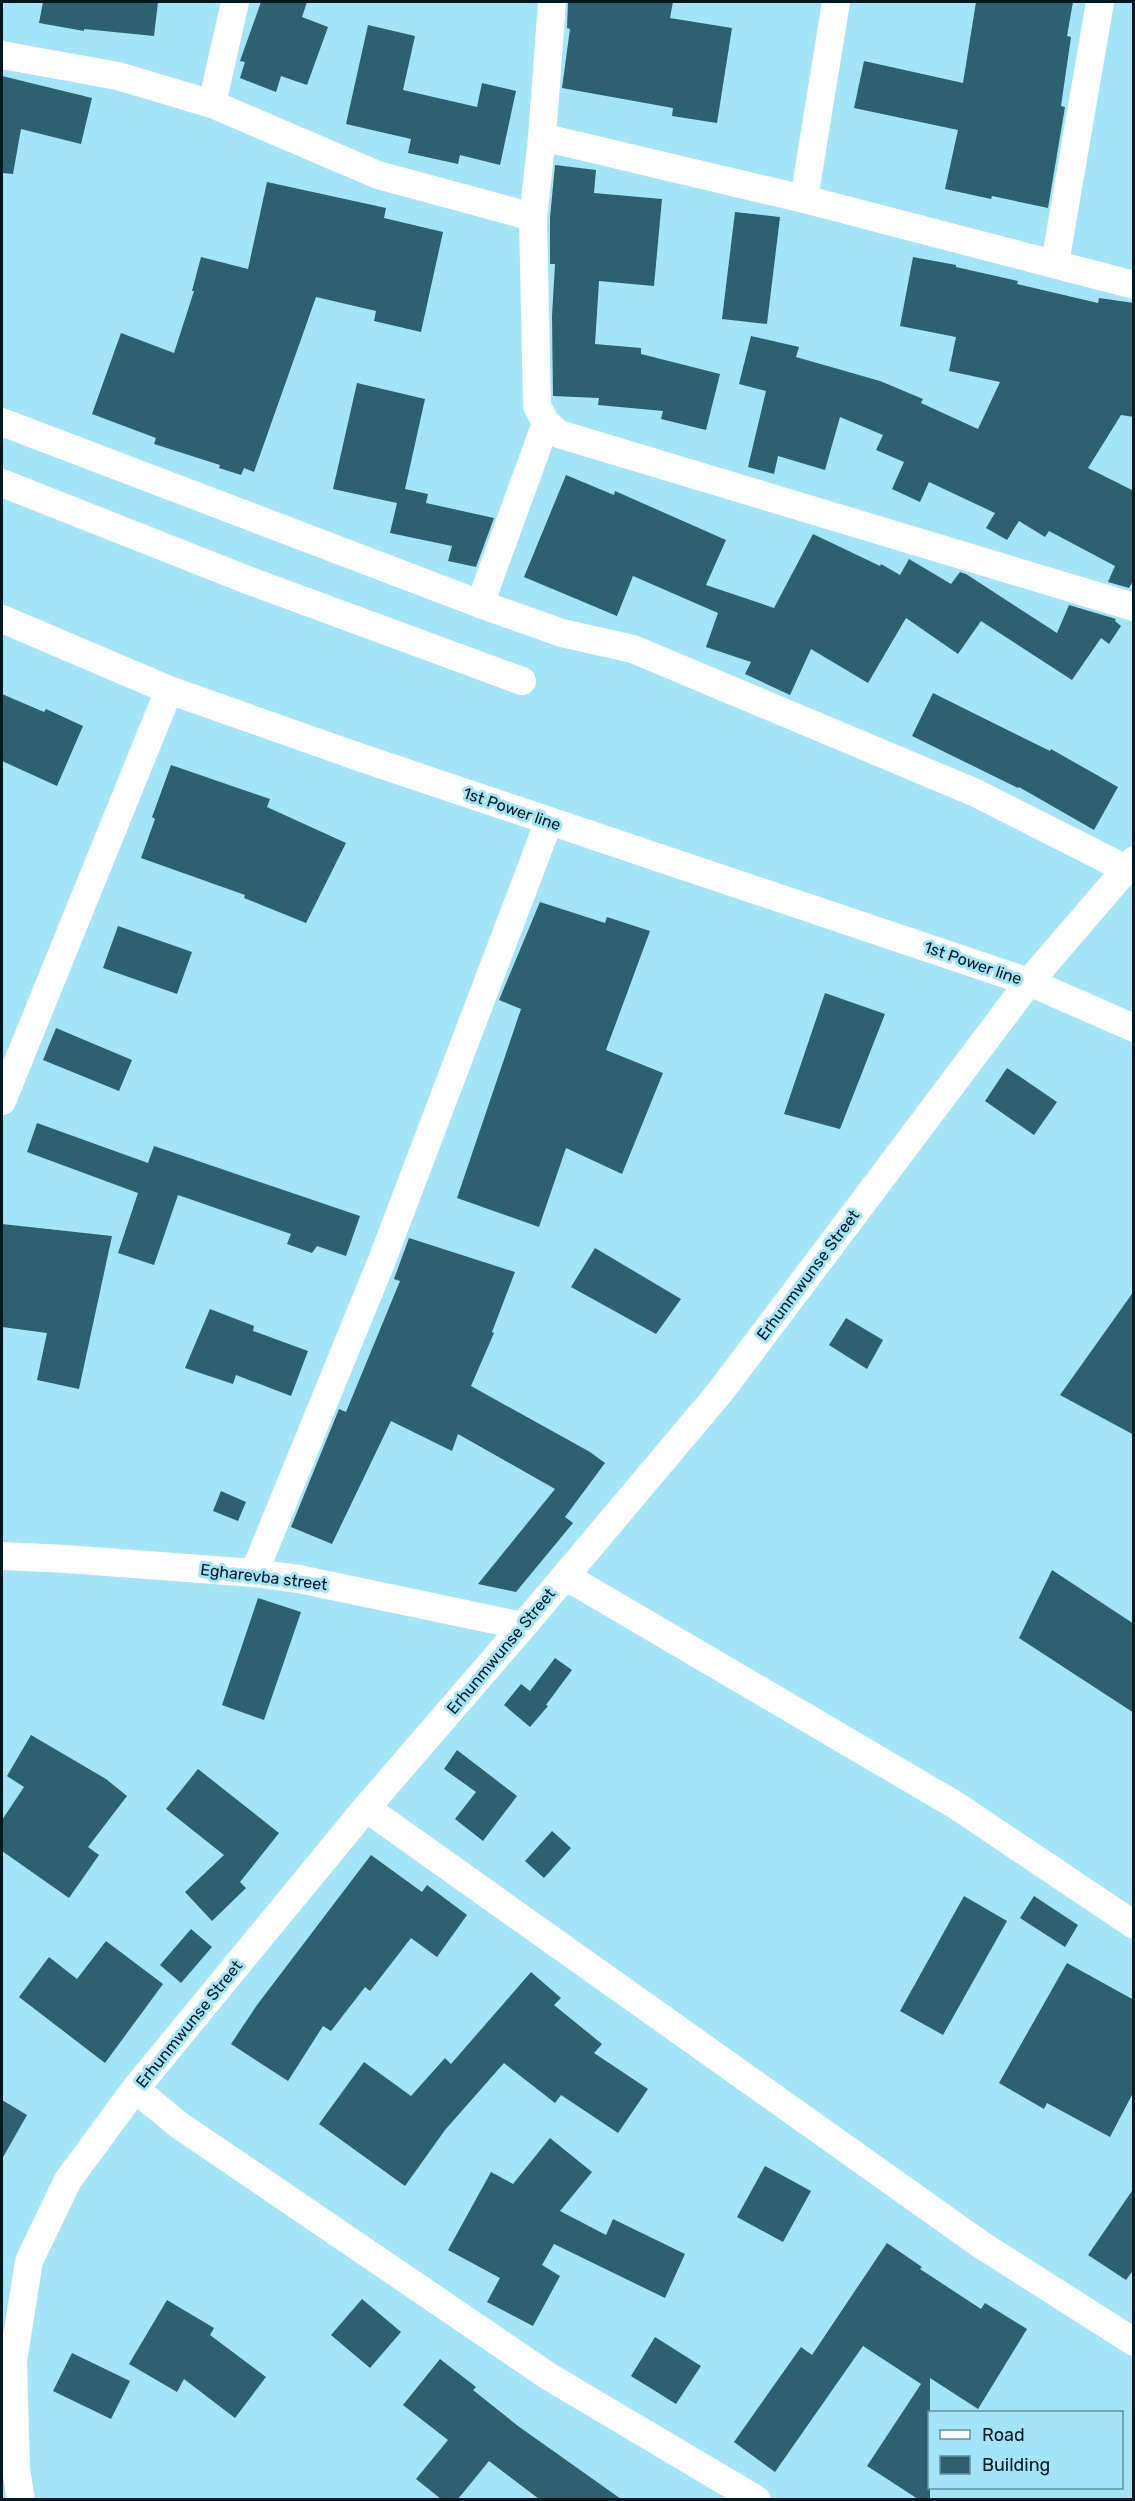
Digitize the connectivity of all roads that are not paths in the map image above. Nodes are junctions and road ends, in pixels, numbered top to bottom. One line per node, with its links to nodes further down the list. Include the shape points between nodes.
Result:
1 (235, 2): 6 (street)
2 (552, 2): 7 (street)
3 (836, 2): 8 (street)
4 (1100, 2): 10 (street)
5 (2, 55): 6 (street, via 118,76)
6 (212, 104): 9 (street, via 378,175)
7 (542, 137): 8 (street); 9 (street)
8 (804, 199): 10 (street)
9 (533, 217): 13 (street, via 537,406)
10 (1054, 263): 11 (street)
11 (1134, 285)
12 (2, 422): 15 (street)
13 (546, 423): 15 (street); 16 (street, via 559,434)
14 (2, 483): 18 (street, via 244,579)
15 (480, 604): 21 (street, via 562,633 633,649 976,793)
16 (1134, 607)
17 (2, 619): 19 (street, 1st Power line)
18 (522, 681)
19 (169, 690): 20 (street, 1st Power line); 24 (street)
20 (549, 821): 22 (street, 1st Power line); 26 (street, via 381,1260)
21 (1131, 864): 22 (street, Erhunmwunse Street)
22 (1029, 982): 23 (street, 1st Power line); 27 (street, Erhunmwunse Street, via 720,1392)
23 (1134, 1028)
24 (2, 1101)
25 (2, 1556): 26 (street, Egharevba street)
26 (254, 1573): 28 (street, Egharevba street)
27 (565, 1576): 28 (street, Erhunmwunse Street); 30 (street, via 957,1806)
28 (523, 1626): 29 (street, Erhunmwunse Street)
29 (366, 1808): 31 (street, Erhunmwunse Street); 32 (street, via 980,2244)
30 (1133, 1925)
31 (135, 2089): 33 (street, Erhunmwunse Street, via 68,2180 29,2261 13,2361 16,2469); 34 (street, via 179,2125 548,2376)
32 (1134, 2342)
33 (21, 2499)
34 (757, 2499)

